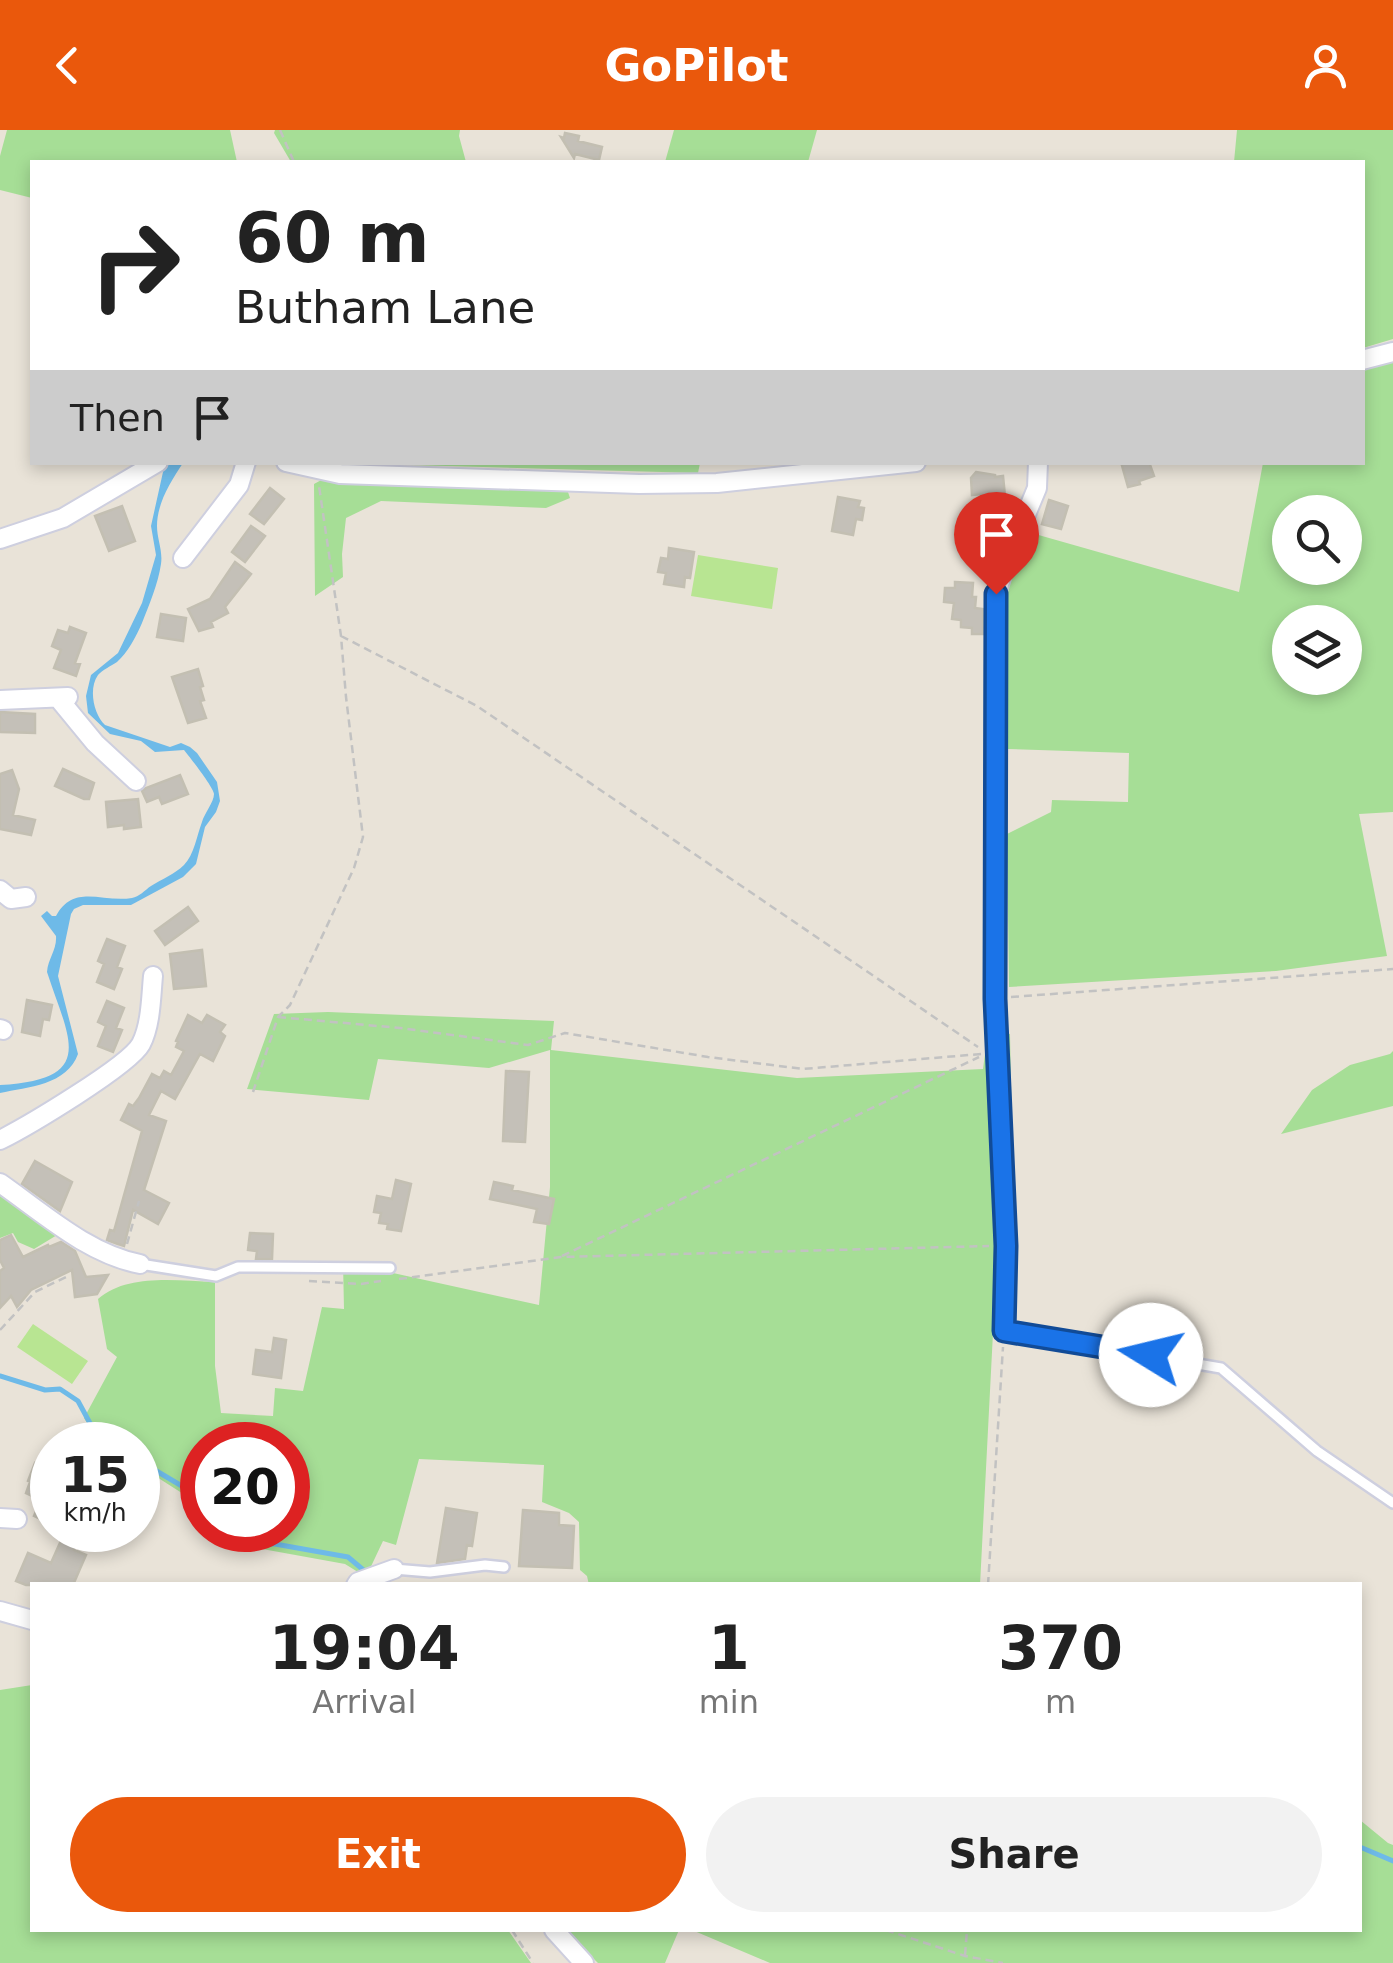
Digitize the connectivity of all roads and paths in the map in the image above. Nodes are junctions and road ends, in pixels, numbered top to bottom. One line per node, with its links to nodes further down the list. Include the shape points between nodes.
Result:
1 (280, 130): 2 (path)
2 (293, 160)
3 (1393, 352): 4 (street)
4 (1365, 359)
5 (153, 465): 11 (street, via 63,518)
6 (245, 465): 12 (street, via 239,485)
7 (300, 465): 10 (street)
8 (888, 465): 10 (street, via 639,484)
9 (1038, 465): 22 (street, via 1036,488 996,594)
10 (319, 469): 15 (path)
11 (0, 539)
12 (197, 540): 13 (street); 14 (street)
13 (213, 553)
14 (183, 558)
15 (341, 636): 23 (path, via 362,837 354,868 290,1005); 24 (path, via 477,706)
16 (0, 700): 17 (street, via 63,697 95,743)
17 (136, 781)
18 (0, 890): 19 (street, via 11,899)
19 (26, 897)
20 (1393, 969): 22 (path)
21 (153, 976): 26 (street, via 159,1006 137,1050)
22 (995, 999): 29 (street)
23 (278, 1017): 24 (path, via 528,1045 566,1033 803,1069); 25 (path)
24 (988, 1053): 30 (path)
25 (253, 1092)
26 (0, 1140)
27 (0, 1183): 31 (street, via 72,1233)
28 (139, 1201): 31 (path)
29 (1006, 1246): 30 (path); 38 (street)
30 (560, 1257): 34 (path)
31 (131, 1262): 32 (lane, via 216,1276 238,1266)
32 (390, 1268)
33 (68, 1276): 37 (path, via 34,1292)
34 (397, 1279)
35 (309, 1281): 36 (path)
36 (379, 1282)
37 (0, 1330)
38 (1004, 1331): 39 (lane, via 1221,1368 1316,1451); 43 (path)
39 (1393, 1503)
40 (504, 1568): 41 (lane)
41 (388, 1571): 42 (street)
42 (360, 1582)
43 (988, 1582)
44 (0, 1612): 45 (street)
45 (30, 1620)
46 (513, 1932): 51 (path)
47 (556, 1932): 52 (street)
48 (892, 1932): 50 (path)
49 (967, 1932): 50 (path)
50 (965, 1956): 53 (path)
51 (532, 1963)
52 (584, 1963)
53 (1002, 1963)

